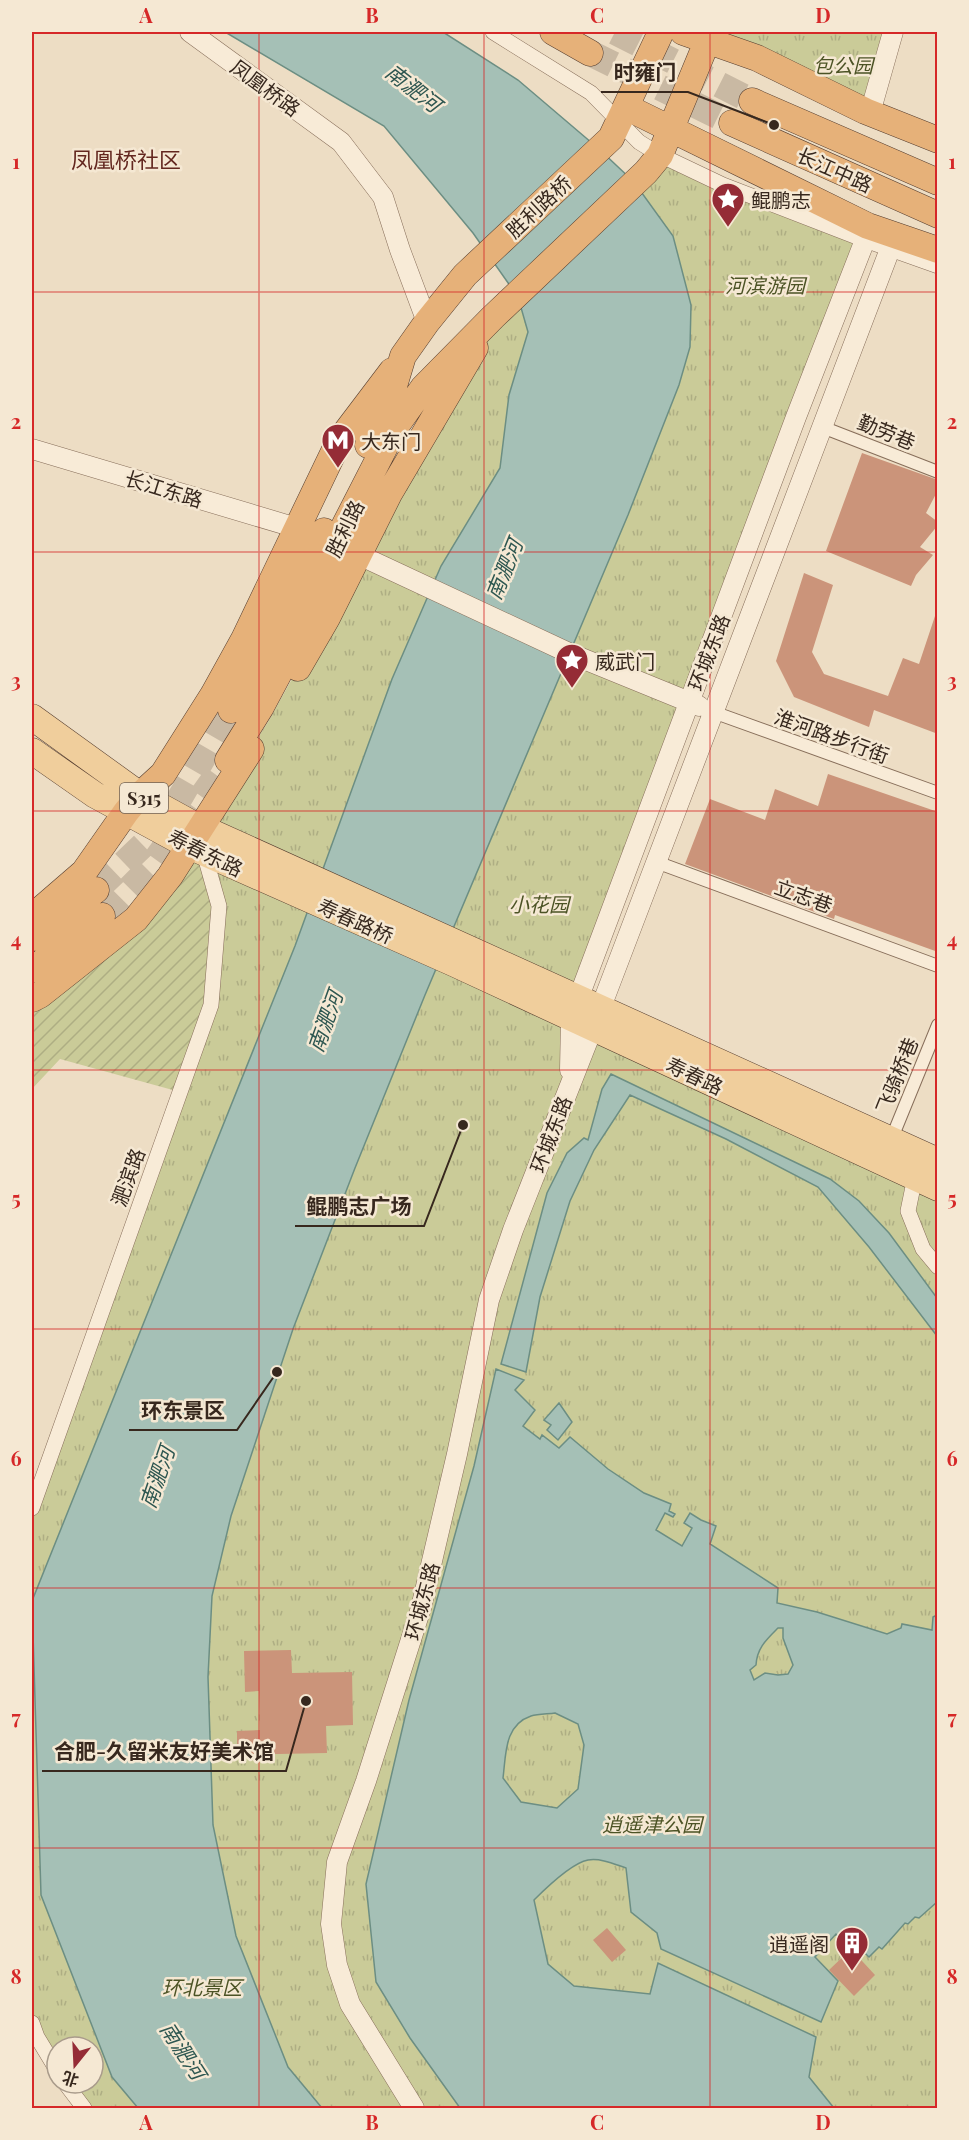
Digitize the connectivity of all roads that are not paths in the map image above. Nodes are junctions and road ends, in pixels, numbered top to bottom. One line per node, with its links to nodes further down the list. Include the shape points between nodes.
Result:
1 (190, 32): 24 (street, 凤凰桥路, via 341,142 383,196)
2 (493, 32): 11 (street, via 591,93)
3 (553, 32): 8 (highway)
4 (661, 32): 11 (highway)
5 (683, 32): 7 (highway)
6 (893, 32): 10 (street)
7 (710, 35): 10 (highway); 13 (highway)
8 (590, 53)
9 (752, 101): 16 (highway, 长江中路)
10 (870, 113): 14 (highway)
11 (619, 122): 13 (highway); 15 (street, via 639,142); 22 (highway, 胜利路桥)
12 (732, 123): 17 (highway, 长江中路)
13 (672, 129): 15 (highway); 18 (highway)
14 (938, 140)
15 (660, 155): 18 (street, via 723,185); 23 (highway)
16 (938, 182)
17 (938, 215)
18 (867, 233): 19 (highway); 31 (street, 环城东路)
19 (892, 242): 20 (highway); 21 (street); 26 (street, 环城东路)
20 (938, 250)
21 (938, 266)
22 (465, 275): 24 (highway, 胜利路)
23 (493, 317): 30 (highway, via 389,494); 36 (highway, 胜利路, via 423,388 394,429 334,546 292,647)
24 (427, 322): 25 (highway, 胜利路)
25 (403, 356): 29 (highway, via 339,441); 32 (highway, 胜利路, via 392,396 355,474)
26 (822, 427): 28 (street, 勤劳巷); 33 (street, 环城东路)
27 (32, 449): 29 (street, 长江东路)
28 (938, 472)
29 (297, 528): 38 (highway, via 213,695 163,774)
30 (359, 555): 31 (street, via 569,653); 39 (highway)
31 (689, 702): 33 (street); 50 (street, 环城东路)
32 (231, 710)
33 (713, 712): 37 (street, 淮河路步行街); 40 (street, 环城东路)
34 (32, 717): 38 (main road, 寿春东路 / S315)
35 (32, 751): 38 (main road, 寿春东路 / S315, via 95,795)
36 (228, 760)
37 (938, 793)
38 (133, 804): 39 (main road, 寿春东路 / S315); 44 (highway, via 84,872)
39 (198, 842): 41 (main road, 寿春东路 / S315); 49 (highway, via 136,919); 56 (street, 淝滨路, via 219,906 211,1005)
40 (656, 862): 47 (street, 立志巷); 50 (street, 环城东路)
41 (263, 868): 46 (main road, 寿春路桥)
42 (96, 890): 45 (highway)
43 (102, 916): 48 (highway)
44 (32, 917)
45 (32, 938)
46 (457, 954): 50 (main road, 寿春路)
47 (938, 966)
48 (32, 970)
49 (32, 999)
50 (586, 1013): 52 (main road, 寿春路); 54 (main road, 寿春路); 61 (street, 环城东路, via 570,1082 489,1300 421,1608 337,1862 332,1923 337,1965 350,2004)
51 (938, 1025): 52 (street, 飞骑桥巷)
52 (891, 1140): 53 (main road, 寿春路)
53 (938, 1161)
54 (926, 1182): 55 (street, via 908,1211 923,1249)
55 (938, 1267)
56 (32, 1508)
57 (32, 2023): 58 (street)
58 (45, 2050)
59 (74, 2095): 60 (street)
60 (84, 2109)
61 (414, 2109)

